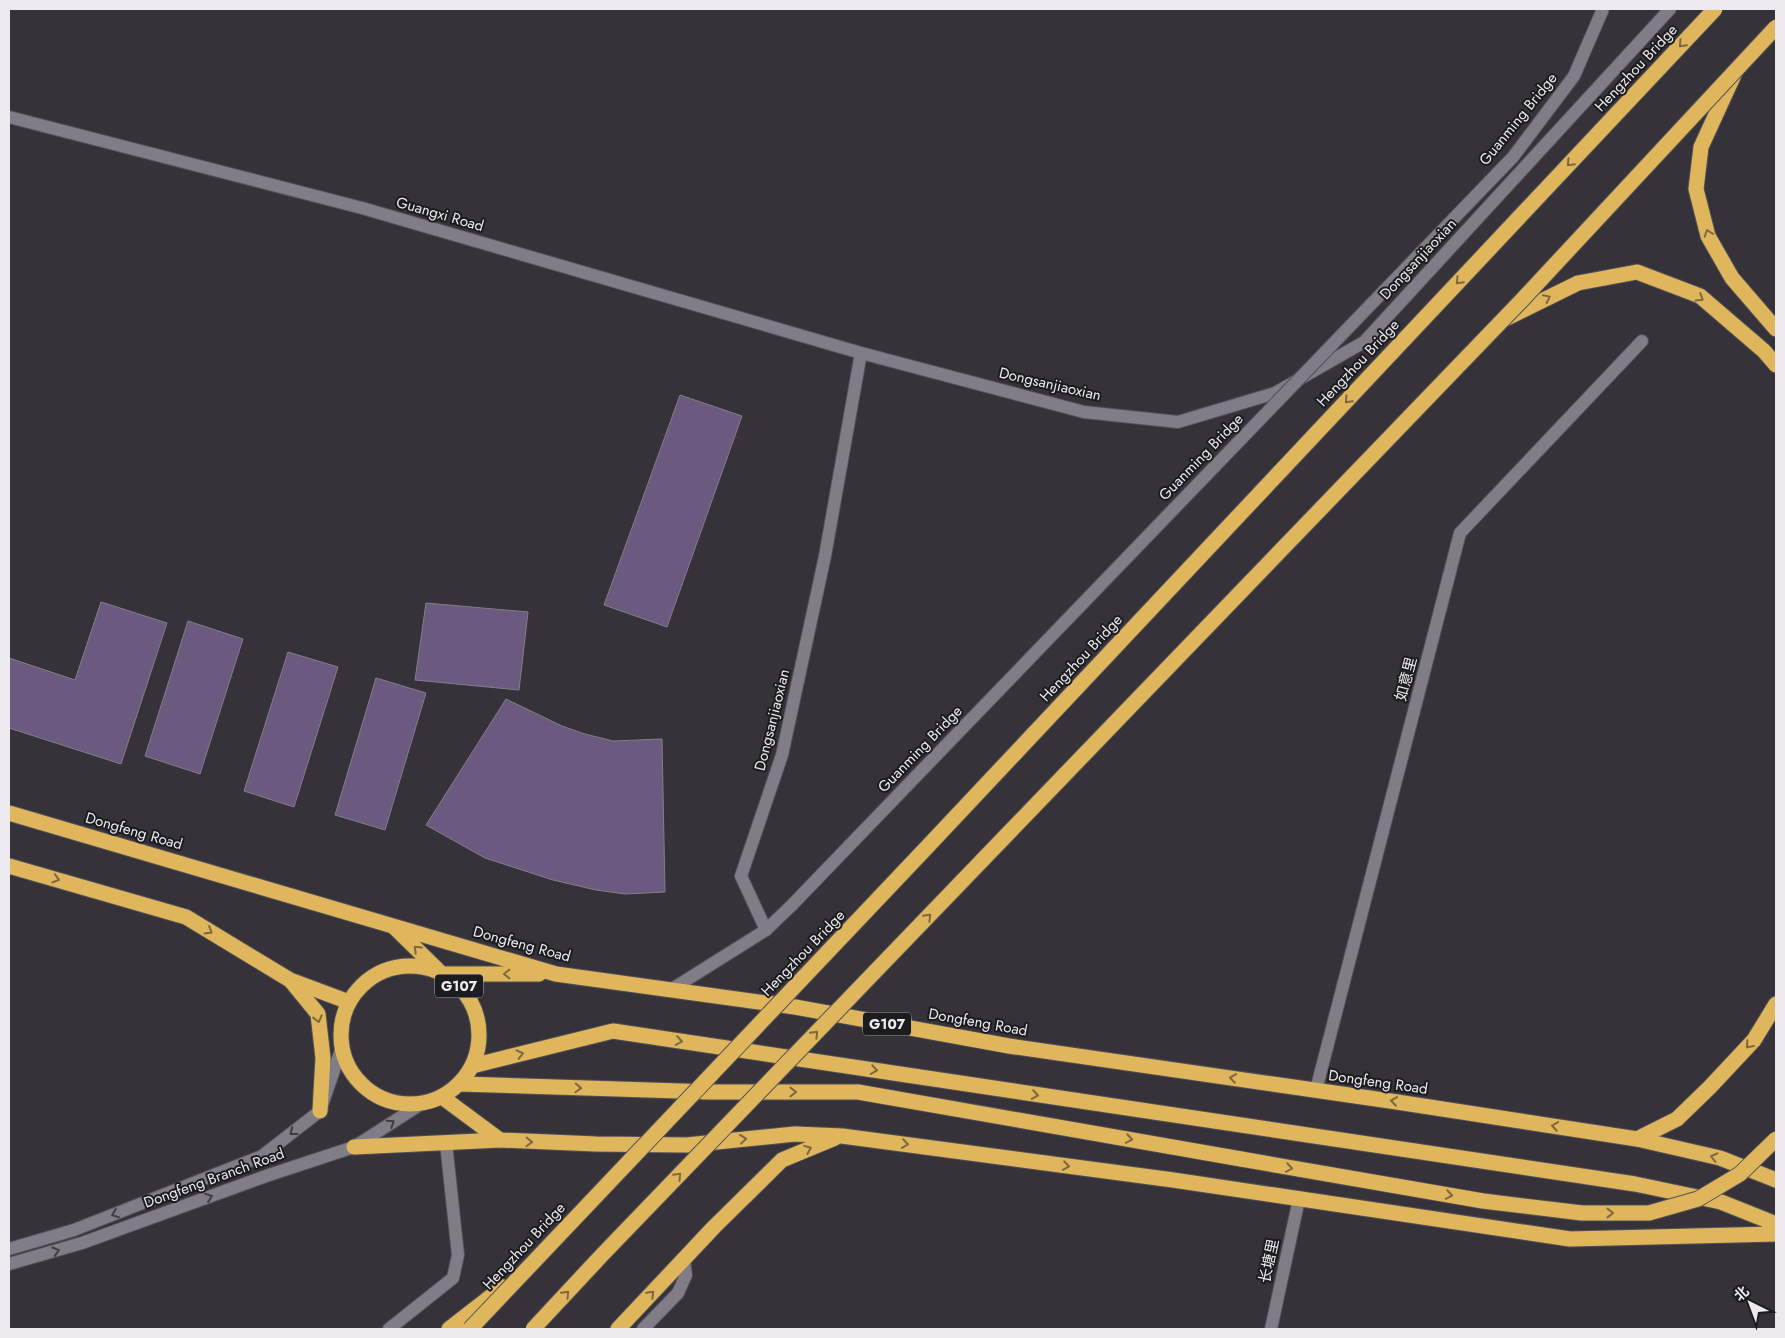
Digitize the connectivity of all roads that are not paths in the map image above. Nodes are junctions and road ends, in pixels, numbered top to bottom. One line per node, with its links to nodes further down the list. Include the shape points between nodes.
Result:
1 (1603, 9): 15 (street, Guanming Bridge, bridge, via 1574,76 1512,156)
2 (1670, 9): 10 (street, Dongsanjiaoxian, via 1364,342 1275,393 1178,422 1084,412)
3 (1715, 9): 42 (highway, Hengzhou Bridge, one-way to 42, bridge)
4 (1776, 27): 5 (highway, bridge)
5 (1735, 71): 7 (highway, bridge); 8 (highway, one-way to 5, via 1732,278 1708,236 1696,189 1701,147)
6 (9, 116): 10 (street, Guangxi Road, via 362,208)
7 (1504, 320): 11 (highway, one-way to 11, via 1578,283 1637,272 1700,296); 46 (highway, one-way to 7, bridge)
8 (1776, 329)
9 (1642, 341): 25 (street, 如意里, via 1460,533)
10 (860, 353): 15 (street, Dongsanjiaoxian, via 825,556 782,755 741,876)
11 (1776, 365)
12 (9, 813): 14 (highway, Dongfeng Road / G107)
13 (9, 866): 18 (highway, one-way to 18, via 186,917)
14 (392, 925): 16 (highway, G107, one-way to 14); 17 (highway, Dongfeng Road / G107)
15 (766, 930): 19 (street, Guanming Bridge)
16 (442, 974): 17 (highway, G107, one-way to 16); 20 (highway, G107, via 427,968 392,968 375,976); 23 (highway, G107, via 459,986 471,1001 478,1022 479,1044)
17 (556, 974): 19 (highway, Dongfeng Road / G107)
18 (290, 980): 20 (highway); 28 (highway, one-way to 28, via 318,1014 323,1058)
19 (672, 989): 25 (highway, Dongfeng Road / G107, one-way to 19, via 1009,1046 795,1007)
20 (349, 1002): 22 (highway, G107, via 342,1024)
21 (1776, 1004): 30 (highway, one-way to 30, via 1754,1040 1677,1119)
22 (342, 1047): 27 (highway, G107, via 348,1068 361,1085 379,1098 400,1104); 28 (street)
23 (472, 1066): 24 (highway, G107); 37 (highway, one-way to 37, via 613,1032 1635,1184 1721,1202)
24 (460, 1084): 26 (highway, G107); 31 (highway, one-way to 31, bridge, via 711,1092 858,1092 1483,1201 1582,1213 1649,1213 1698,1198 1740,1174)
25 (1316, 1090): 30 (highway, Dongfeng Road / G107, one-way to 25)
26 (442, 1097): 27 (highway, G107); 32 (highway)
27 (421, 1104): 34 (street, Dongfeng Branch Road, one-way to 27)
28 (320, 1111): 39 (street, Dongfeng Branch Road, one-way to 39, via 262,1156 74,1230)
29 (842, 1136): 32 (highway, one-way to 29, via 687,1144 795,1134); 36 (highway, one-way to 36); 40 (highway, one-way to 29, via 782,1160)
30 (1637, 1139): 35 (highway, Dongfeng Road / G107, one-way to 30, via 1720,1158)
31 (1776, 1139)
32 (500, 1140): 33 (highway)
33 (446, 1143): 34 (highway); 43 (street, via 458,1255 453,1278)
34 (354, 1147): 41 (street, Dongfeng Branch Road, one-way to 34, via 82,1243)
35 (1776, 1180)
36 (1299, 1199): 38 (highway, via 1570,1240); 49 (street, 长塘里)
37 (1776, 1224)
38 (1776, 1234)
39 (9, 1248)
40 (684, 1260): 47 (highway, one-way to 40); 48 (street, via 686,1275 678,1293)
41 (9, 1264)
42 (526, 1270): 44 (highway, bridge); 45 (highway, Hengzhou Bridge, bridge)
43 (389, 1329)
44 (449, 1329)
45 (470, 1329)
46 (533, 1329)
47 (618, 1329)
48 (643, 1329)
49 (1271, 1329)

